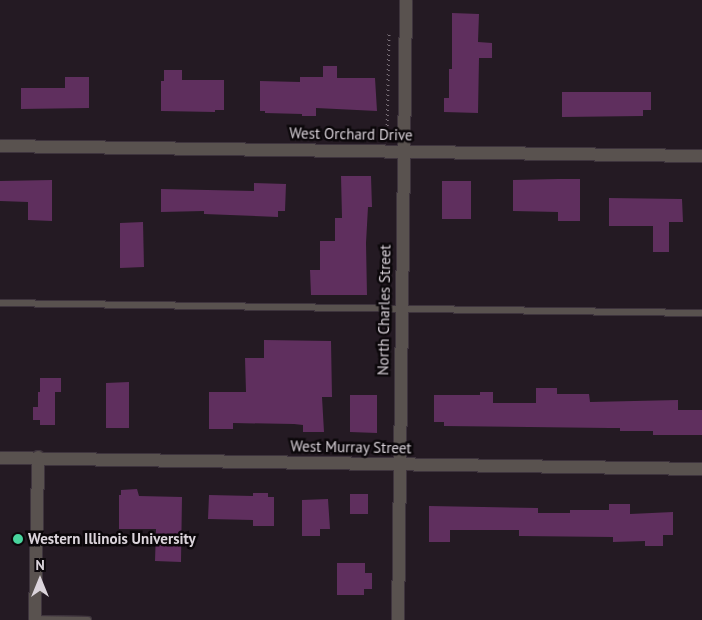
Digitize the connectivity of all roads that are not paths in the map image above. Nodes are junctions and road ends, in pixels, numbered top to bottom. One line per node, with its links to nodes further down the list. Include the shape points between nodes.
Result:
1 (406, 0): 3 (street, North Charles Street)
2 (0, 146): 3 (street, West Orchard Drive)
3 (403, 151): 4 (street, West Orchard Drive); 6 (street, North Charles Street)
4 (702, 156)
5 (0, 303): 6 (lane)
6 (400, 309): 7 (lane); 10 (street, North Charles Street)
7 (702, 313)
8 (0, 458): 9 (street, West Murray Street)
9 (38, 458): 10 (street, West Murray Street); 12 (street)
10 (400, 464): 11 (street, West Murray Street); 14 (street, North Charles Street)
11 (702, 469)
12 (35, 620): 13 (lane)
13 (88, 620)
14 (398, 620)

